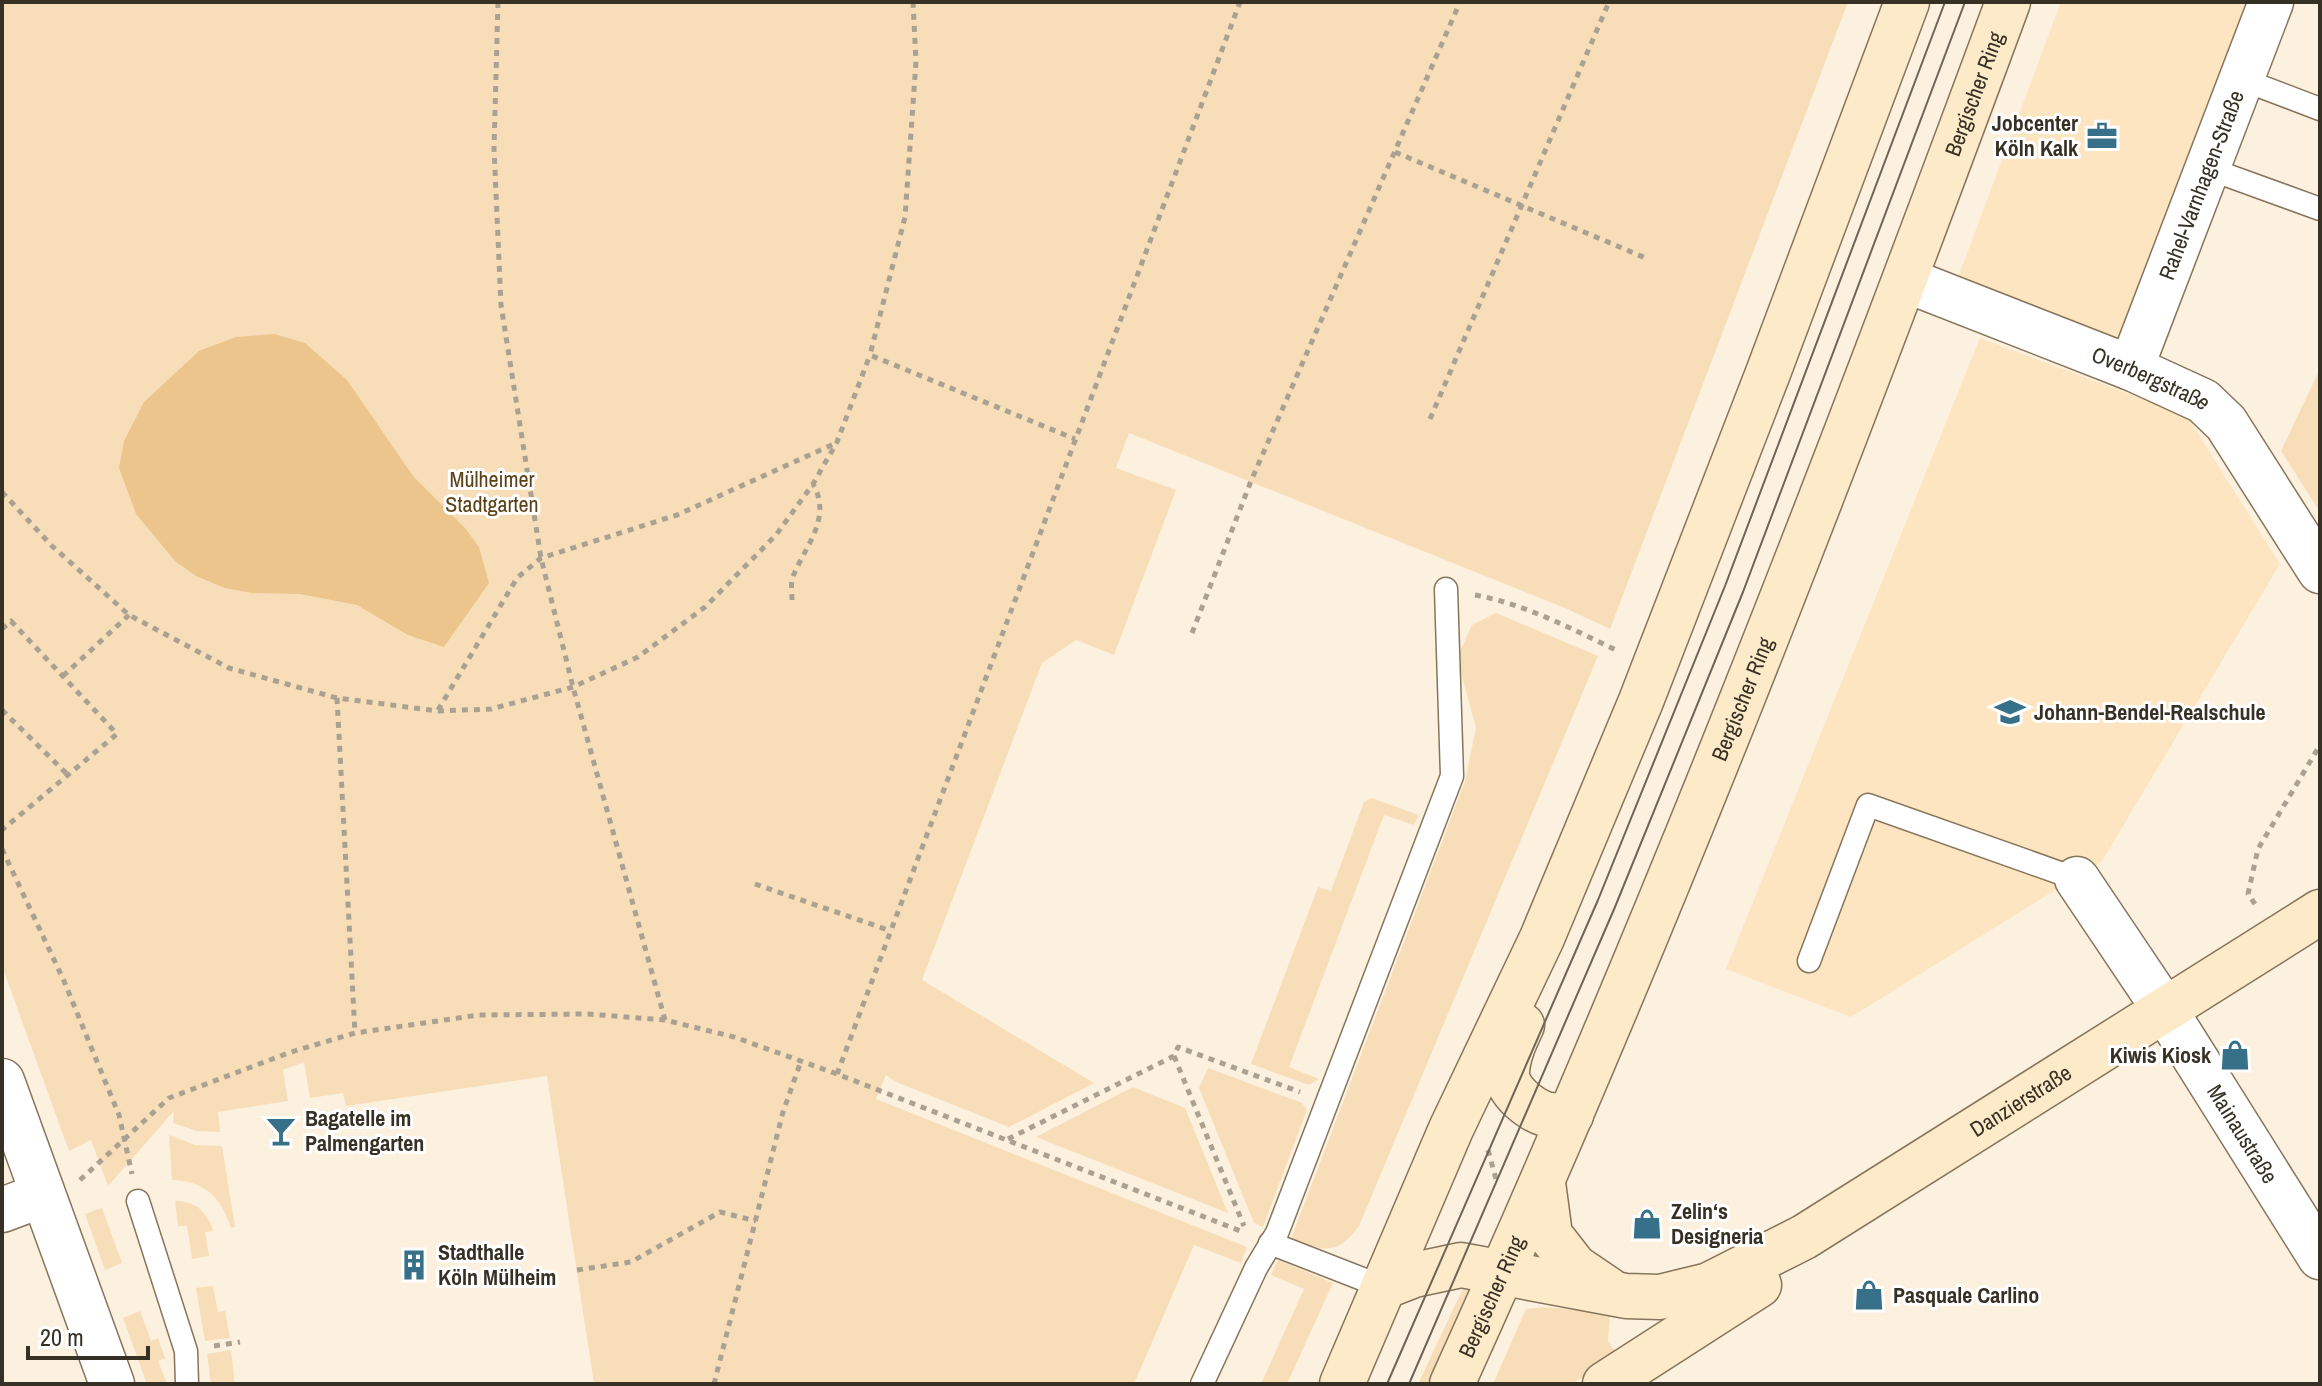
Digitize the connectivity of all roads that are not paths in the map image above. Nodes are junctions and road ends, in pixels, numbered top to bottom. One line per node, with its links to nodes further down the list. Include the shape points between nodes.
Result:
1 (1907, 2): 14 (main road, via 1658,656)
2 (2008, 2): 8 (main road, Bergischer Ring)
3 (2271, 2): 4 (street, Rahel-Varnhagen-Straße)
4 (2241, 79): 5 (lane); 6 (street, Rahel-Varnhagen-Straße)
5 (2320, 109)
6 (2207, 168): 7 (lane); 9 (street, Rahel-Varnhagen-Straße)
7 (2320, 209)
8 (1906, 280): 9 (street, Overbergstraße); 18 (main road, Bergischer Ring, via 1739,709)
9 (2131, 368): 10 (street, Overbergstraße, via 2203,401 2226,423)
10 (2320, 571)
11 (1446, 589): 24 (lane, via 1452,776)
12 (2077, 879): 15 (lane, via 1868,805); 16 (street, Mainaustraße)
13 (2320, 912): 16 (main road, Danzierstraße)
14 (1542, 938): 18 (main road, via 1539,985 1506,1078 1530,1106 1546,1114); 27 (main road)
15 (1809, 961)
16 (2165, 1010): 23 (main road, Danzierstraße); 25 (street, Mainaustraße)
17 (2, 1081): 20 (street)
18 (1571, 1115): 19 (main road, Bergischer Ring)
19 (1543, 1183): 26 (main road, Bergischer Ring); 28 (main road, via 1550,1235 1575,1267)
20 (42, 1195): 22 (street); 29 (street)
21 (138, 1201): 30 (lane, via 186,1351)
22 (2, 1210)
23 (1804, 1237): 28 (main road, Danzierstraße, via 1709,1285 1660,1297); 34 (main road, Danzierstraße, via 1775,1275)
24 (1270, 1243): 27 (lane); 31 (lane)
25 (2320, 1257)
26 (1503, 1271): 27 (main road, Danzierstraße, via 1461,1265); 28 (main road, Danzierstraße); 33 (main road, Bergischer Ring)
27 (1383, 1287): 32 (main road)
28 (1614, 1294)
29 (112, 1384)
30 (187, 1384)
31 (1202, 1384)
32 (1342, 1384)
33 (1452, 1384)
34 (1605, 1384)

